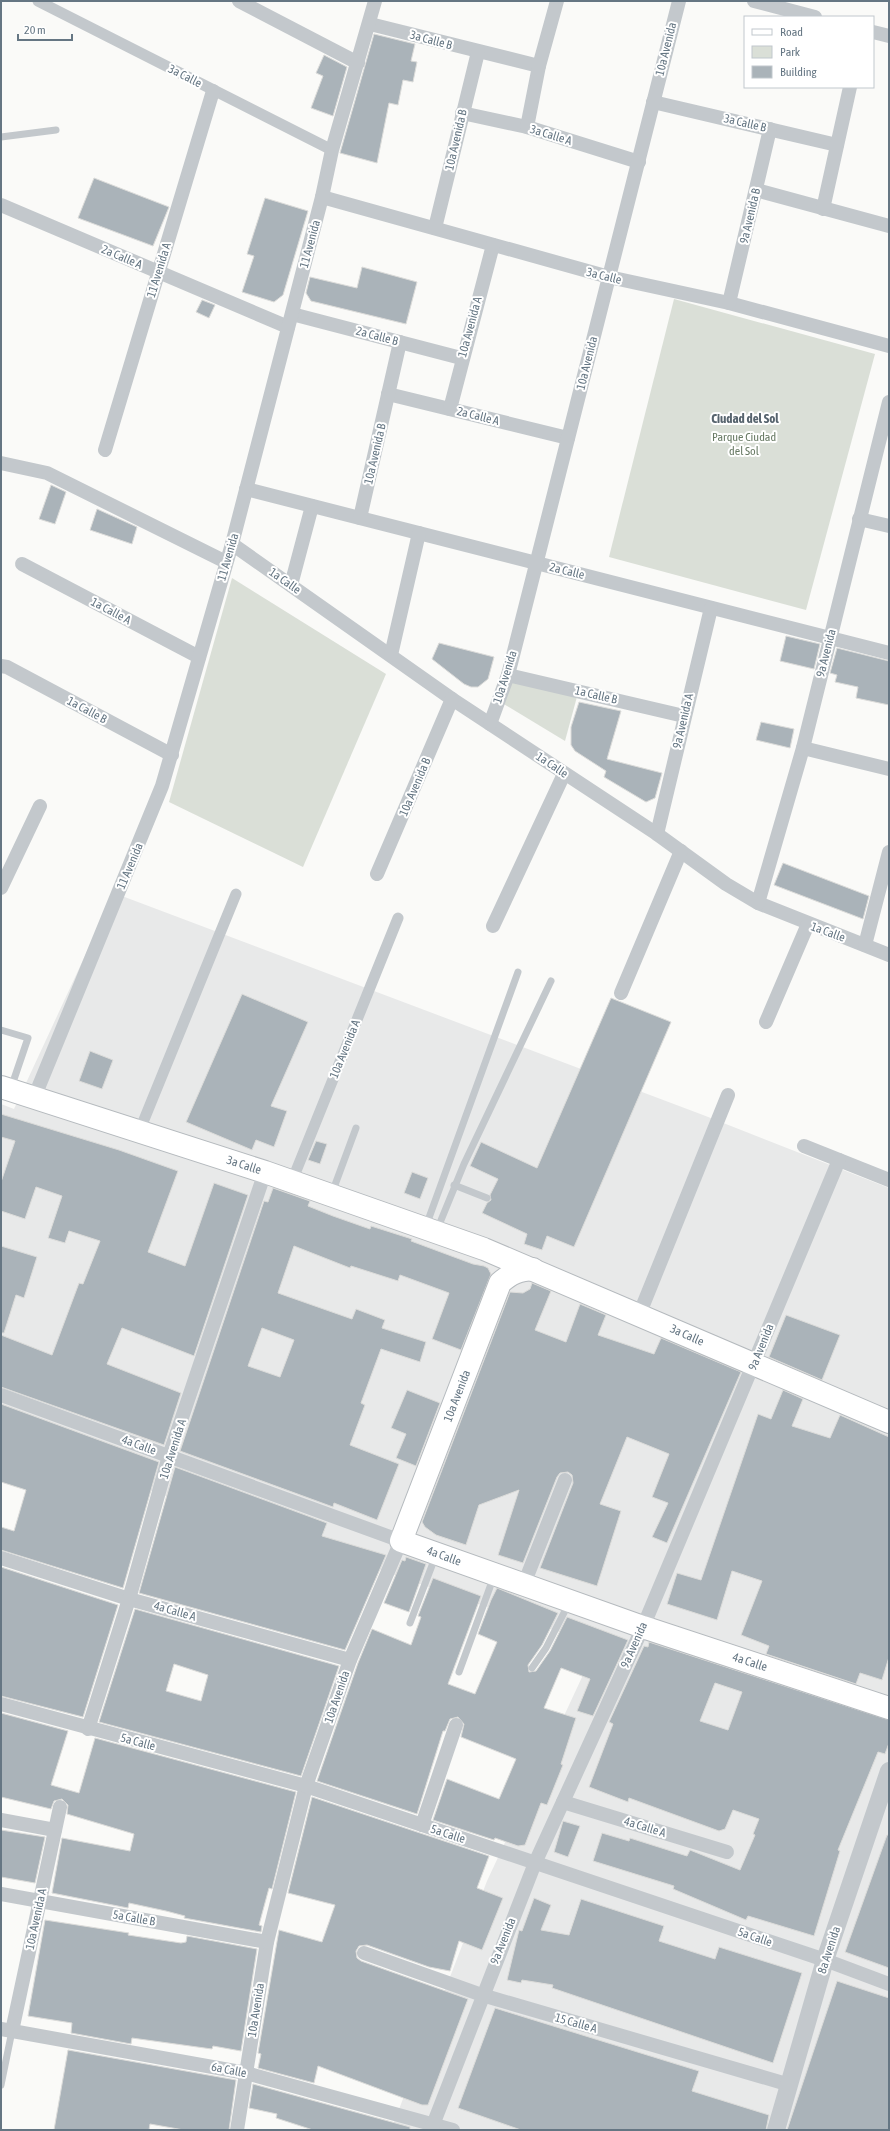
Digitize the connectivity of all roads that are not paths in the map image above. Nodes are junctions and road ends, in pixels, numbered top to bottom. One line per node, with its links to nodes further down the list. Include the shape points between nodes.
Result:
1 (38, 1): 16 (street, 3a Calle)
2 (238, 1): 13 (street)
3 (375, 1): 9 (street, 11 Avenida)
4 (557, 1): 14 (street)
5 (679, 1): 17 (street, 10a Avenida)
6 (754, 1): 7 (street)
7 (802, 7): 8 (street)
8 (814, 16)
9 (370, 24): 12 (street, 3a Calle B); 13 (street, 11 Avenida)
10 (874, 32): 11 (street)
11 (889, 36)
12 (478, 52): 14 (street, 3a Calle B); 18 (street, 10a Avenida B)
13 (358, 63): 24 (street, 11 Avenida)
14 (539, 66): 19 (street)
15 (850, 88): 23 (street)
16 (213, 91): 24 (street, 3a Calle); 33 (street, 11 Avenida A)
17 (653, 102): 20 (street, 3a Calle B); 25 (street, 10a Avenida)
18 (462, 113): 19 (street, 3a Calle A); 31 (street, 10a Avenida B)
19 (527, 127): 25 (street, 3a Calle A)
20 (770, 129): 23 (street, 3a Calle B); 26 (street, 9a Avenida B)
21 (56, 130): 22 (lane)
22 (1, 137)
23 (837, 145): 29 (street)
24 (332, 150): 27 (street, 11 Avenida)
25 (639, 162): 34 (street, 10a Avenida)
26 (756, 190): 29 (street); 35 (street, 9a Avenida B)
27 (322, 197): 31 (street, 3a Calle); 36 (street, 11 Avenida)
28 (1, 205): 33 (street, 2a Calle A)
29 (823, 209): 30 (street)
30 (889, 226)
31 (435, 228): 32 (street, 3a Calle)
32 (493, 245): 34 (street, 3a Calle); 39 (street, 10a Avenida A)
33 (158, 272): 36 (street, 2a Calle A); 44 (street, 11 Avenida A)
34 (609, 277): 35 (street, 3a Calle); 43 (street, 10a Avenida)
35 (729, 303): 38 (street, 3a Calle)
36 (290, 320): 37 (street, 2a Calle B); 46 (street, 11 Avenida)
37 (400, 342): 39 (street, 2a Calle B); 40 (street, 10a Avenida B)
38 (889, 346)
39 (462, 358): 42 (street, 10a Avenida A)
40 (388, 394): 42 (street, 2a Calle A); 48 (street, 10a Avenida B)
41 (889, 402): 49 (street, 9a Avenida)
42 (450, 409): 43 (street, 2a Calle A)
43 (568, 438): 54 (street, 10a Avenida)
44 (105, 450)
45 (1, 463): 53 (street, via 47,474)
46 (246, 489): 47 (street, 2a Calle); 52 (street, 11 Avenida)
47 (312, 506): 48 (street, 2a Calle); 56 (street)
48 (360, 518): 51 (street, 2a Calle)
49 (859, 519): 50 (street); 58 (street, 9a Avenida)
50 (889, 526)
51 (419, 533): 54 (street, 2a Calle); 60 (street)
52 (232, 544): 53 (street, 11 Avenida); 56 (street, 1a Calle)
53 (226, 562): 61 (street, 11 Avenida)
54 (535, 563): 57 (street, 2a Calle); 63 (street, 10a Avenida)
55 (22, 564): 61 (street, 1a Calle A)
56 (291, 585): 60 (street, 1a Calle)
57 (711, 608): 58 (street, 2a Calle); 65 (street, 9a Avenida A)
58 (830, 638): 59 (street, 2a Calle); 67 (street, 9a Avenida)
59 (889, 653)
60 (391, 655): 64 (street, 1a Calle)
61 (199, 657): 68 (street, 11 Avenida)
62 (1, 666): 68 (street, 1a Calle B)
63 (508, 675): 65 (street, 1a Calle B); 66 (street, 10a Avenida)
64 (452, 699): 66 (street, 1a Calle); 75 (street, 10a Avenida B)
65 (684, 716): 72 (street, 9a Avenida A)
66 (490, 724): 70 (street, 1a Calle)
67 (803, 748): 69 (street); 78 (street, 9a Avenida)
68 (172, 756): 91 (street, 11 Avenida, via 141,840)
69 (889, 769)
70 (564, 774): 72 (street, 1a Calle); 81 (street)
71 (40, 806): 76 (street)
72 (657, 834): 73 (street, 1a Calle)
73 (681, 851): 78 (street, 1a Calle, via 726,884); 86 (street)
74 (889, 852): 82 (street)
75 (377, 874)
76 (1, 888)
77 (236, 894): 93 (street)
78 (758, 903): 80 (street, 1a Calle)
79 (398, 918): 98 (street, 10a Avenida A)
80 (808, 924): 82 (street, 1a Calle); 87 (street)
81 (494, 926)
82 (865, 946): 83 (street, 1a Calle)
83 (889, 955)
84 (518, 972): 102 (lane)
85 (551, 981): 99 (lane)
86 (621, 993)
87 (766, 1022)
88 (1, 1030): 89 (lane, via 28,1038)
89 (6, 1088): 91 (main road, 3a Calle)
90 (728, 1096): 106 (street)
91 (34, 1098): 93 (main road, 3a Calle)
92 (356, 1128): 100 (lane)
93 (139, 1132): 96 (main road, 3a Calle)
94 (804, 1146): 95 (street)
95 (839, 1160): 97 (street); 107 (street, 9a Avenida)
96 (265, 1172): 98 (main road, 3a Calle); 110 (street, 10a Avenida A)
97 (889, 1180)
98 (292, 1181): 100 (main road, 3a Calle)
99 (454, 1185): 101 (lane); 102 (lane)
100 (331, 1195): 102 (main road, 3a Calle)
101 (487, 1198)
102 (431, 1230): 103 (main road, 3a Calle)
103 (484, 1249): 104 (main road, 3a Calle); 105 (main road, via 498,1270)
104 (533, 1269): 105 (main road, via 519,1270); 106 (main road, 3a Calle)
105 (500, 1283): 112 (main road, 10a Avenida)
106 (639, 1315): 107 (main road, 3a Calle)
107 (754, 1365): 109 (main road, 3a Calle); 120 (street, 9a Avenida)
108 (1, 1395): 110 (street, 4a Calle)
109 (889, 1422)
110 (169, 1456): 112 (street, 4a Calle); 117 (street, 10a Avenida A)
111 (565, 1480): 116 (street)
112 (401, 1541): 113 (main road, 4a Calle); 121 (street, 10a Avenida)
113 (437, 1553): 115 (main road, 4a Calle); 119 (lane)
114 (1, 1558): 117 (street, 4a Calle A)
115 (495, 1574): 116 (main road, 4a Calle); 123 (lane)
116 (524, 1584): 118 (main road, 4a Calle)
117 (129, 1598): 121 (street, 4a Calle A); 127 (street, 10a Avenida A)
118 (570, 1601): 120 (main road, 4a Calle); 122 (lane)
119 (410, 1623)
120 (643, 1626): 125 (main road, 4a Calle); 130 (street, 9a Avenida)
121 (350, 1660): 129 (street, 10a Avenida)
122 (532, 1668)
123 (460, 1672)
124 (1, 1704): 127 (street, 5a Calle)
125 (889, 1708)
126 (456, 1725): 133 (street)
127 (88, 1729): 129 (street, 5a Calle)
128 (889, 1771): 141 (street, 8a Avenida)
129 (306, 1786): 133 (street, 5a Calle); 139 (street, 10a Avenida)
130 (563, 1802): 135 (street, 4a Calle A); 136 (street, 9a Avenida)
131 (60, 1807): 134 (street, 10a Avenida A)
132 (1, 1820): 134 (street)
133 (422, 1825): 136 (street, 5a Calle)
134 (55, 1830): 138 (street, 10a Avenida A)
135 (727, 1852)
136 (535, 1863): 141 (street, 5a Calle); 143 (street, 9a Avenida)
137 (1, 1894): 138 (street, 5a Calle B)
138 (40, 1901): 139 (street, 5a Calle B); 144 (street, 10a Avenida A)
139 (267, 1942): 145 (street, 10a Avenida)
140 (364, 1953): 143 (street, 15 Calle A)
141 (825, 1960): 142 (street, 5a Calle); 147 (street, 8a Avenida)
142 (889, 1984)
143 (482, 1995): 147 (street, 15 Calle A); 148 (street, 9a Avenida)
144 (6, 2030): 145 (street, 6a Calle); 146 (lane)
145 (246, 2073): 148 (street, 6a Calle); 149 (street, 10a Avenida)
146 (1, 2085)
147 (790, 2085): 151 (street, 8a Avenida)
148 (432, 2127): 150 (street, 6a Calle)
149 (237, 2130)
150 (453, 2130)
151 (776, 2130)

